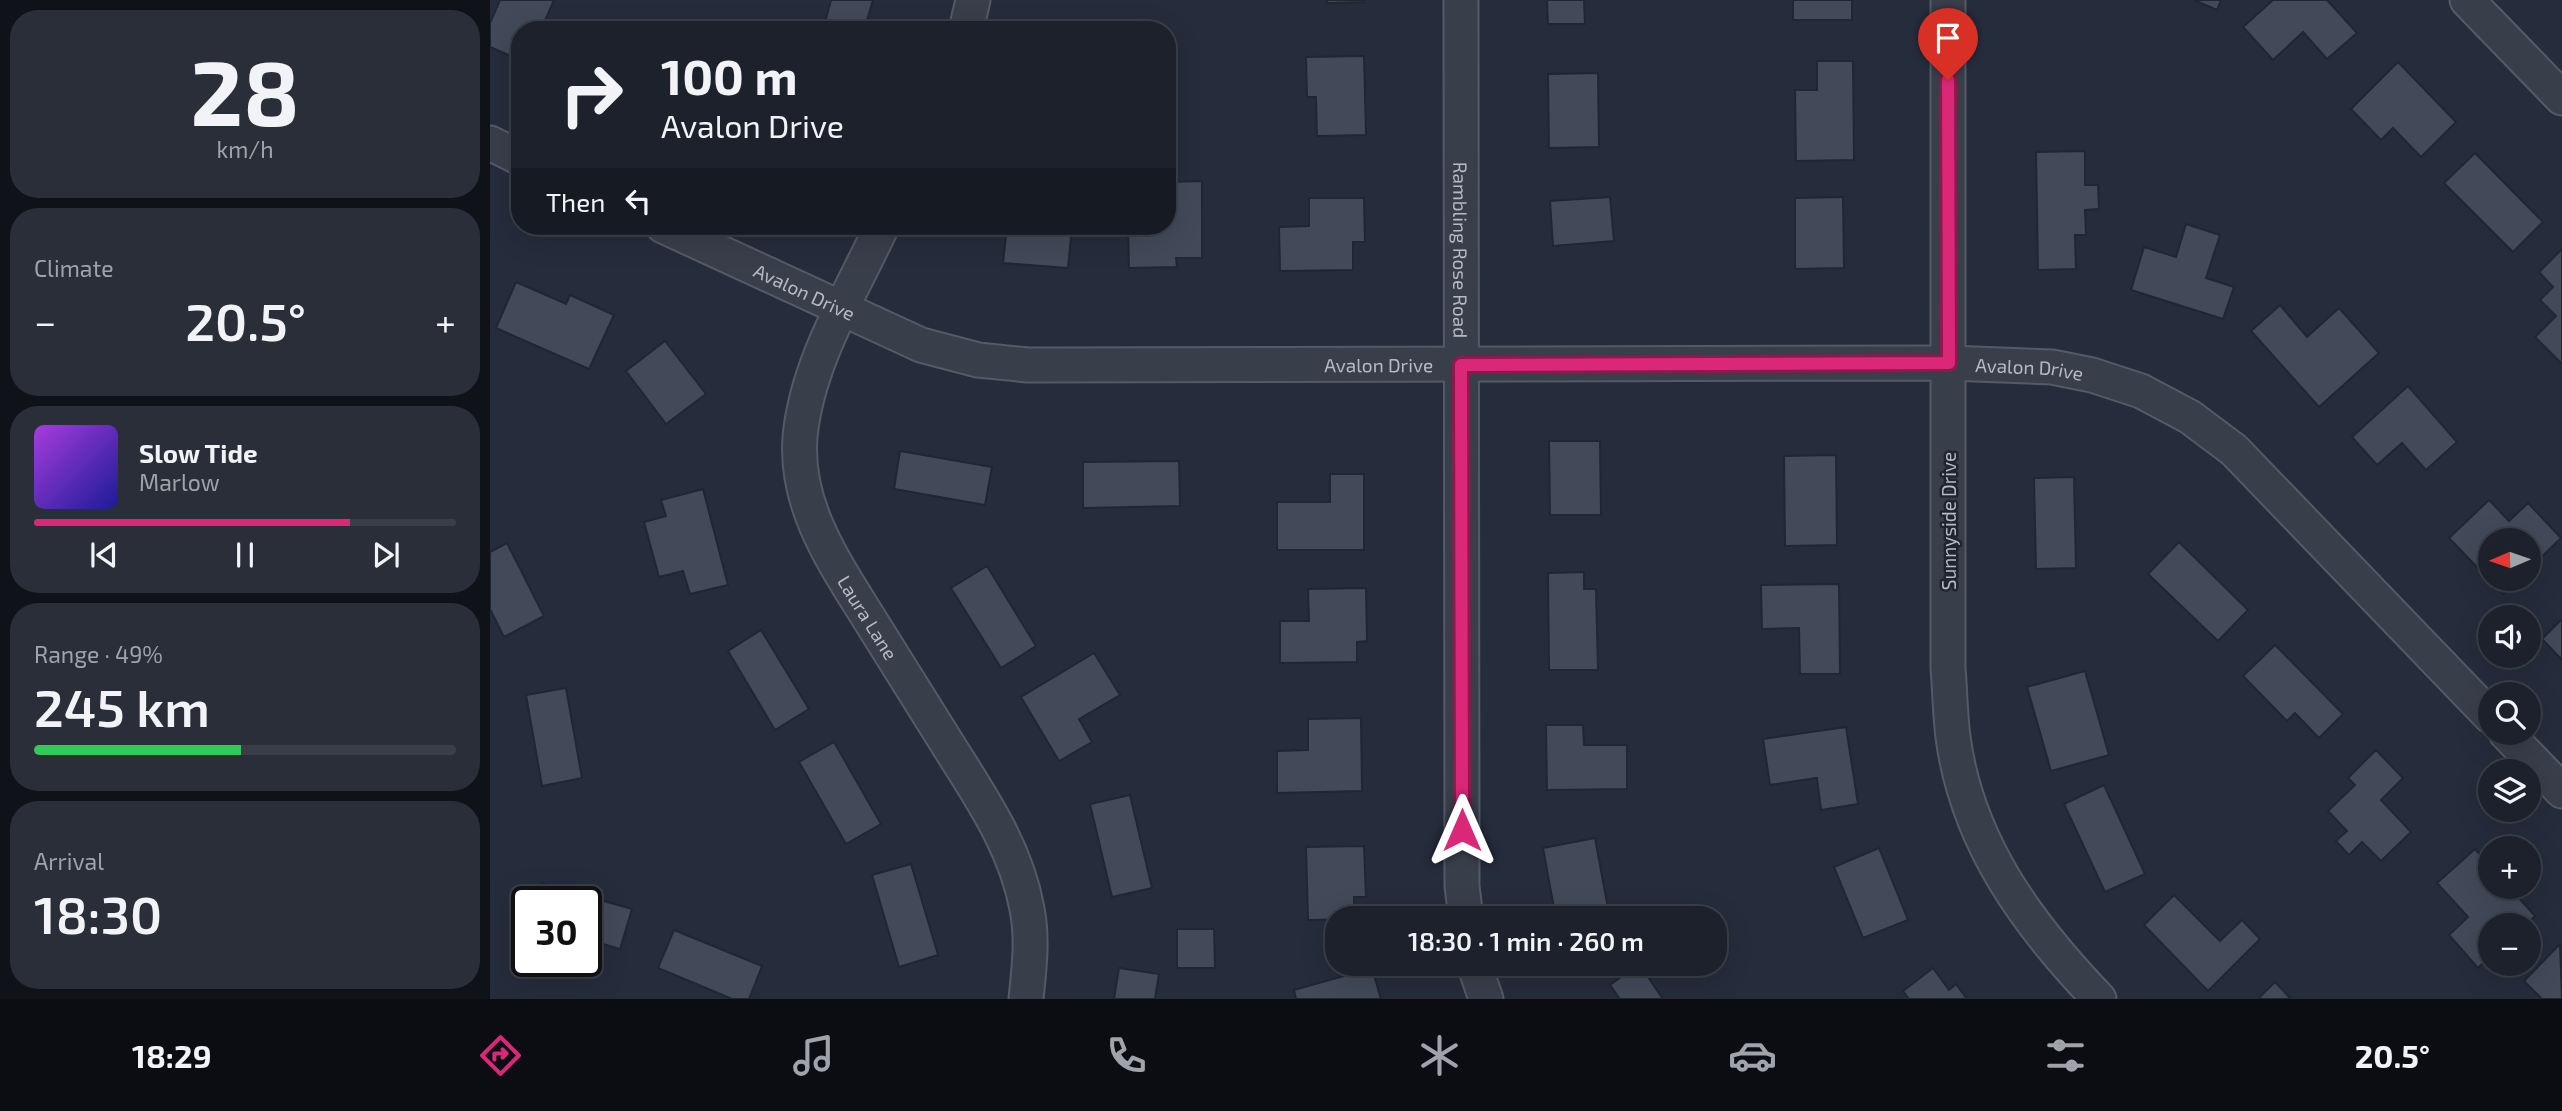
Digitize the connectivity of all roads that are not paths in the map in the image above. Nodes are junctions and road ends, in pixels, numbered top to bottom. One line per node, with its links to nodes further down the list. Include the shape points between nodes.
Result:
1 (973, 0): 5 (street)
2 (1461, 0): 13 (street, Rambling Rose Road)
3 (1948, 0): 12 (street, Sunnyside Drive)
4 (2467, 0): 6 (street)
5 (968, 21)
6 (2562, 98)
7 (490, 144): 8 (street)
8 (511, 154)
9 (682, 235): 11 (street, Avalon Drive)
10 (879, 235): 11 (street, Laura Lane)
11 (842, 310): 13 (street, Avalon Drive, via 921,345 978,360 1028,365); 19 (street, Laura Lane, via 806,399 800,453 807,502 835,565 1002,832 1028,912 1031,959)
12 (1949, 363): 13 (street, Avalon Drive); 14 (street, Avalon Drive, via 2052,367 2092,375 2141,391 2190,417 2234,450); 21 (street, Sunnyside Drive, via 1948,668 1959,767 1990,855 2009,891 2032,925)
13 (1461, 365): 17 (street, Rambling Rose Road)
14 (2478, 704)
15 (2518, 745): 16 (street)
16 (2562, 791)
17 (1464, 906)
18 (1478, 976): 20 (street)
19 (1026, 999)
20 (1486, 999)
21 (2099, 999)

